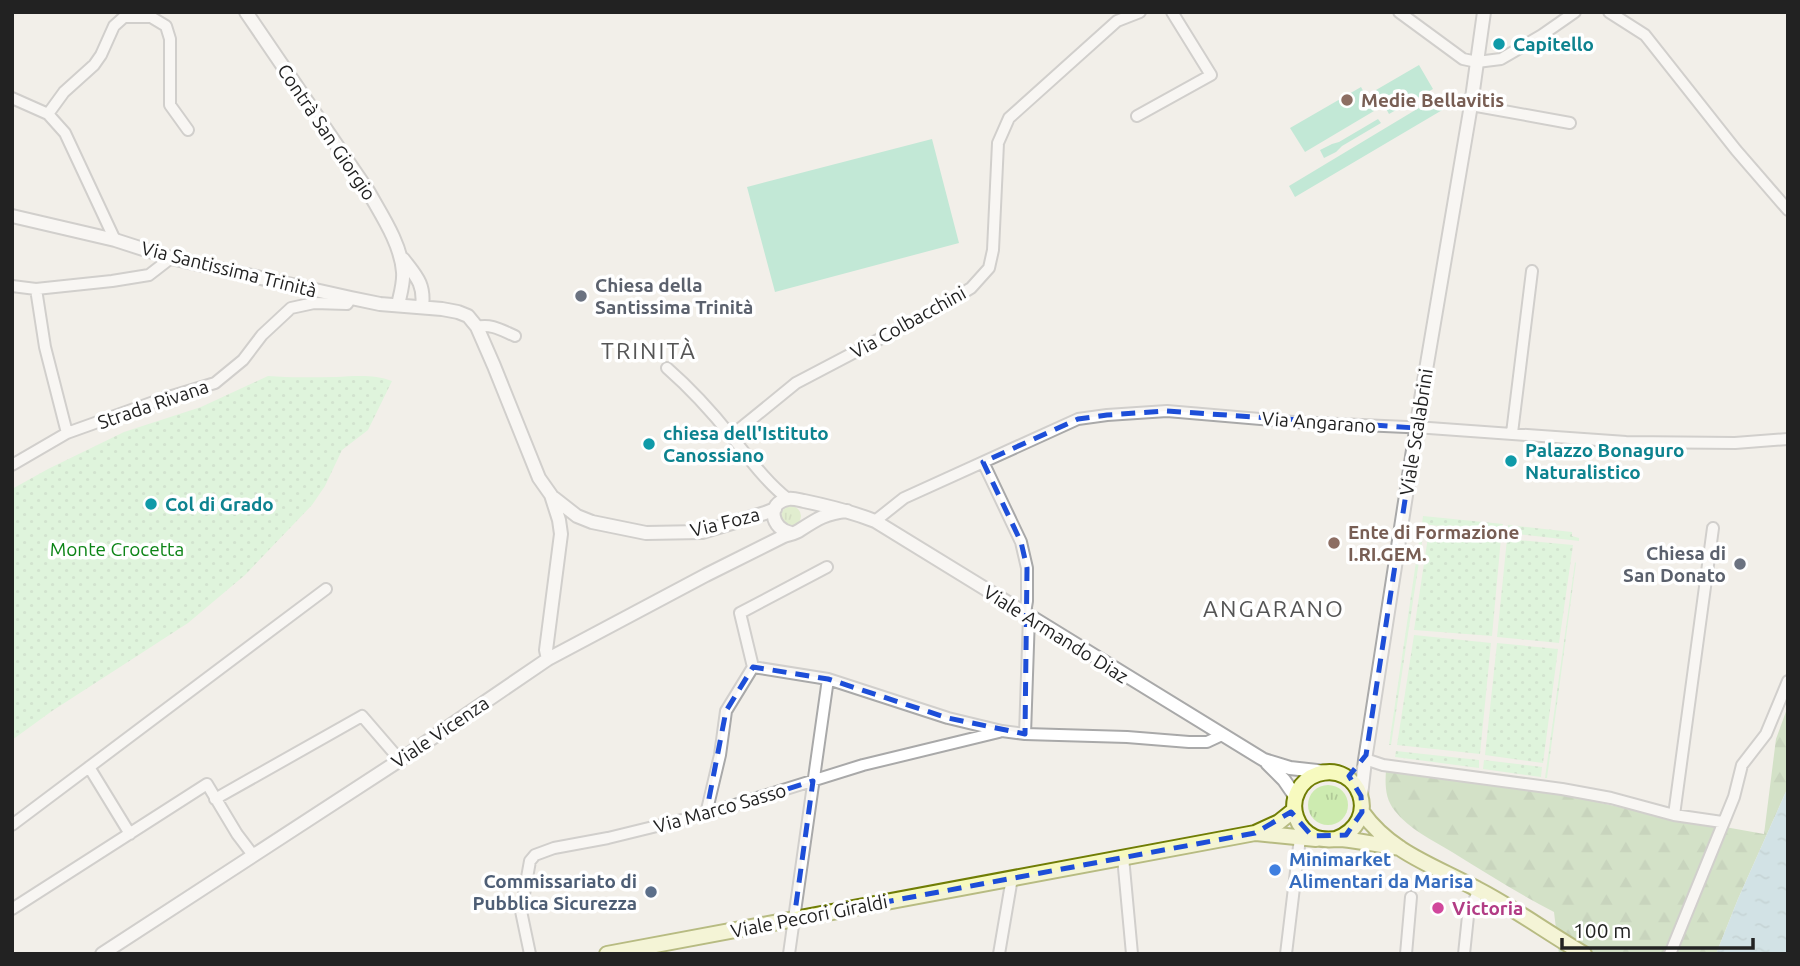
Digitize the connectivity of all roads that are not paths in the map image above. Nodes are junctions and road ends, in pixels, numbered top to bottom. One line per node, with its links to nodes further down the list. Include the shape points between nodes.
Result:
1 (246, 12): 18 (street, Contrà San Giorgio, via 368,191)
2 (1140, 12): 32 (street, Via Colbacchini, via 1117,21 1009,118 998,143 989,268 971,288 796,383)
3 (1172, 12): 12 (street, via 1211,75)
4 (1399, 12): 8 (street, via 1463,59)
5 (1484, 12): 8 (street, Viale Scalabrini)
6 (1575, 12): 8 (street, via 1501,59)
7 (1608, 12): 15 (street, via 1645,35)
8 (1477, 62): 10 (street, Viale Scalabrini)
9 (12, 98): 11 (street, Via Santissima Trinità)
10 (1471, 105): 13 (street); 29 (street, Viale Scalabrini)
11 (48, 114): 14 (street, via 94,65 114,26 124,17 151,17 166,26 170,105); 17 (street, Via Santissima Trinità, via 65,133)
12 (1137, 116)
13 (1570, 123)
14 (188, 130)
15 (1788, 210)
16 (12, 216): 17 (street)
17 (115, 240): 19 (street, Via Santissima Trinità)
18 (400, 256): 24 (street, Contrà San Giorgio, via 403,281); 25 (street, Contrà San Giorgio, via 424,292)
19 (171, 258): 22 (street, via 149,275); 23 (street, Via Santissima Trinità)
20 (1532, 271): 31 (street)
21 (12, 286): 22 (street)
22 (36, 289): 30 (street)
23 (351, 298): 24 (street, Via Santissima Trinità); 30 (street, Strada Rivana, via 348,304 314,303 291,309 215,383)
24 (398, 305): 25 (street, Via Santissima Trinità)
25 (422, 307): 26 (street, Via Santissima Trinità, via 458,312)
26 (477, 327): 27 (street, Via Santissima Trinità, via 492,326); 37 (street, via 539,478)
27 (516, 336)
28 (667, 368): 32 (street)
29 (1416, 428): 31 (street, Via Angarano); 34 (street, Via Angarano, via 1167,411 1107,415 1078,419); 59 (street, Viale Scalabrini)
30 (67, 433): 35 (street, Strada Rivana)
31 (1512, 433): 33 (street, Via Angarano, via 1626,442)
32 (731, 436): 36 (street)
33 (1788, 439)
34 (982, 462): 41 (street, Via Angarano, via 904,498); 49 (street, via 1021,542 1027,568)
35 (12, 465)
36 (773, 486): 38 (street); 39 (street)
37 (551, 495): 42 (street, Via Foza); 46 (street)
38 (794, 500): 39 (street, via 783,500); 40 (street, Viale Armando Diaz); 43 (street, via 804,504)
39 (776, 507): 42 (street, Via Foza, via 691,533 646,533); 45 (street, via 776,525)
40 (847, 512): 41 (street, Viale Armando Diaz); 43 (street, via 832,513)
41 (875, 521): 49 (street, Viale Armando Diaz)
42 (592, 522): 46 (street, Via Foza, via 571,521)
43 (806, 525): 45 (street)
44 (1713, 528): 69 (street)
45 (791, 533): 50 (street, Viale Vicenza)
46 (561, 534): 50 (street)
47 (827, 567): 51 (street, via 740,613)
48 (326, 589): 60 (street)
49 (1027, 615): 55 (street); 56 (street, Viale Armando Diaz)
50 (548, 659): 57 (street, Viale Vicenza)
51 (753, 667): 52 (street); 68 (street, via 726,711)
52 (828, 679): 54 (street); 63 (street)
53 (1788, 681): 70 (street, via 1766,734 1742,765)
54 (1002, 731): 55 (street); 63 (street, Via Marco Sasso)
55 (1025, 734): 56 (street, via 1189,742)
56 (1222, 736): 58 (street, Viale Armando Diaz)
57 (400, 760): 65 (street, via 362,716); 77 (street, Viale Vicenza)
58 (1264, 760): 61 (street, Viale Armando Diaz); 66 (street, Viale Armando Diaz, via 1284,780)
59 (1365, 760): 62 (street); 64 (street, Viale Scalabrini); 69 (street, via 1562,789)
60 (89, 767): 71 (street); 73 (street)
61 (1327, 772): 62 (main road, Viale Armando Diaz); 66 (main road, via 1310,777 1299,789)
62 (1346, 777): 64 (main road)
63 (813, 780): 68 (street, Via Marco Sasso); 83 (street)
64 (1361, 796): 67 (main road)
65 (215, 799): 73 (street, via 207,784); 77 (street)
66 (1295, 803): 72 (main road, Viale Pecori Giraldi, via 1279,822); 75 (main road, Viale Armando Diaz, via 1303,830)
67 (1362, 812): 75 (main road, via 1346,835); 76 (main road, Viale Armando Diaz)
68 (706, 814): 85 (street, Via Marco Sasso, via 535,855 521,911)
69 (1674, 815): 70 (street)
70 (1723, 822): 94 (street)
71 (12, 825)
72 (1255, 832): 74 (main road, Viale Pecori Giraldi); 78 (main road, Viale Pecori Giraldi)
73 (130, 834): 82 (street)
74 (1300, 838): 75 (main road, Viale Pecori Giraldi); 90 (street)
75 (1330, 839): 76 (main road, Viale Armando Diaz)
76 (1400, 848): 80 (main road, Viale Armando Diaz)
77 (253, 855): 84 (street, Viale Vicenza)
78 (1123, 857): 79 (main road, Viale Pecori Giraldi); 89 (street)
79 (1012, 878): 83 (main road, Viale Pecori Giraldi); 88 (street)
80 (1479, 890): 92 (street, via 1468,916); 93 (main road, Viale Armando Diaz)
81 (1411, 897): 91 (street)
82 (12, 909)
83 (794, 919): 86 (main road, Viale Pecori Giraldi); 87 (street)
84 (102, 954)
85 (530, 954)
86 (607, 954)
87 (789, 954)
88 (999, 954)
89 (1132, 954)
90 (1286, 954)
91 (1406, 954)
92 (1464, 954)
93 (1584, 954)
94 (1670, 954)

